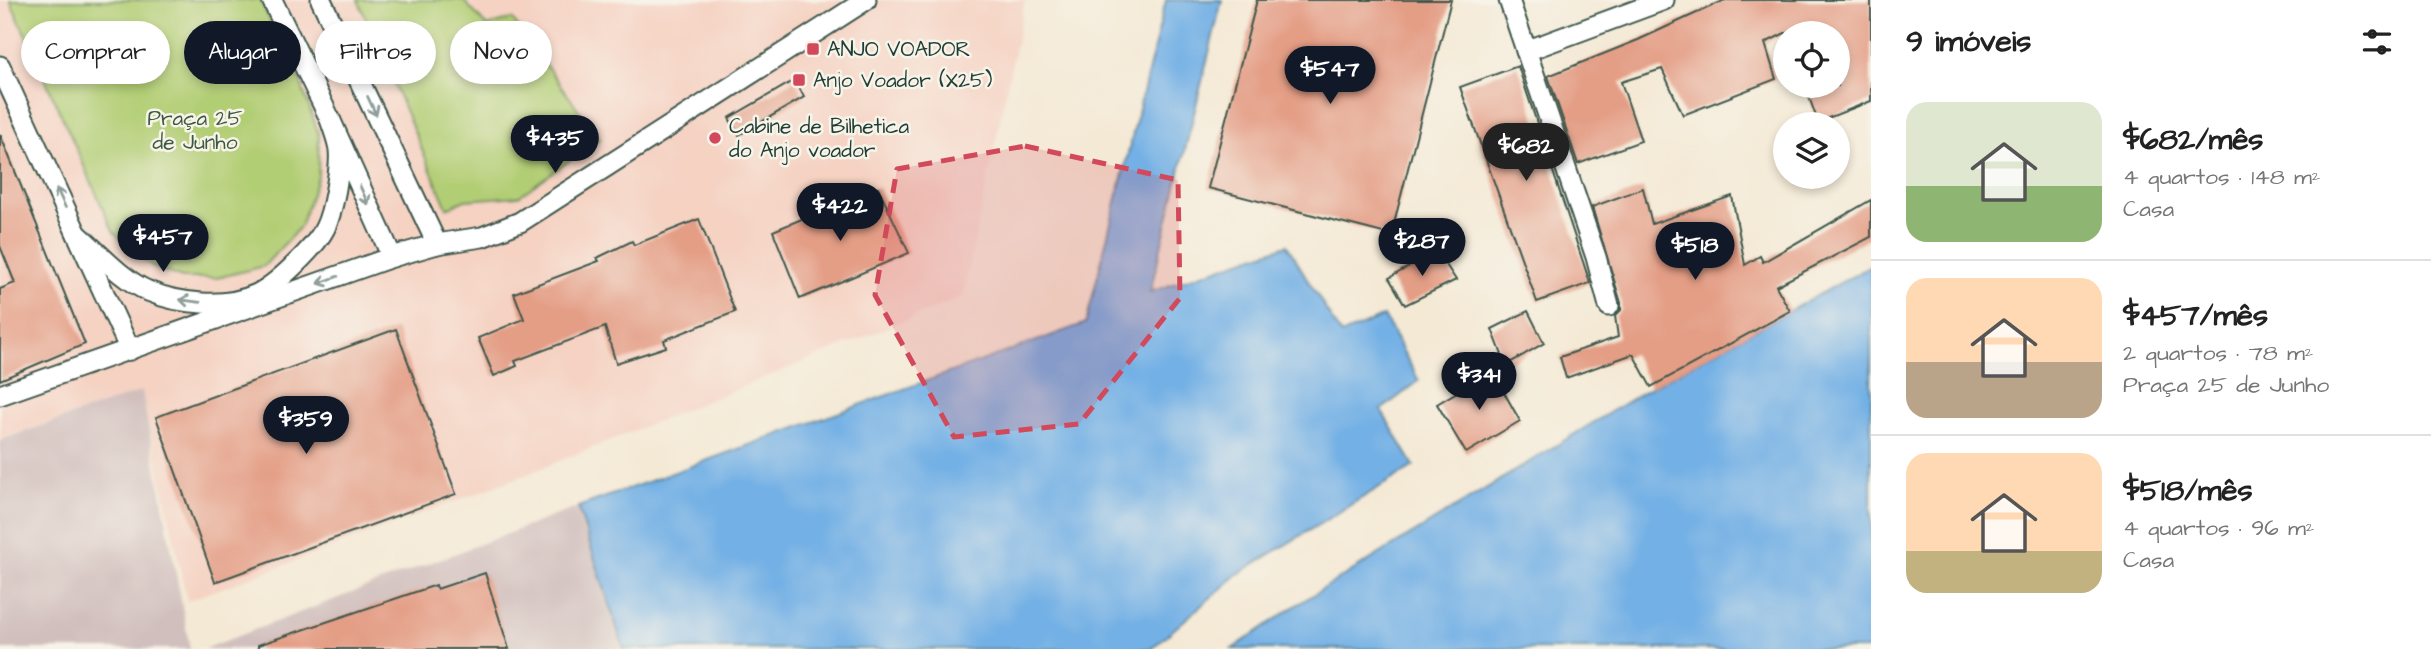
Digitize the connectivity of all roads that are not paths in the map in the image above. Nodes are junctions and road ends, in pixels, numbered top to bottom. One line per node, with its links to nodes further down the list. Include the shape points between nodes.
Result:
1 (272, 0): 8 (street)
2 (321, 0): 10 (street, one-way to 10)
3 (866, 0): 10 (street, via 520,222 482,237)
4 (1509, 0): 6 (street)
5 (1664, 0): 6 (street)
6 (1526, 51): 12 (street)
7 (0, 66): 9 (street, one-way to 7)
8 (330, 119): 9 (street, one-way to 9, via 339,150 325,228 299,261 257,294 217,304 146,291); 11 (street, one-way to 11)
9 (77, 234): 13 (street)
10 (437, 244): 11 (street)
11 (393, 257): 13 (street, one-way to 13)
12 (1609, 306)
13 (130, 349): 14 (street)
14 (0, 395)

